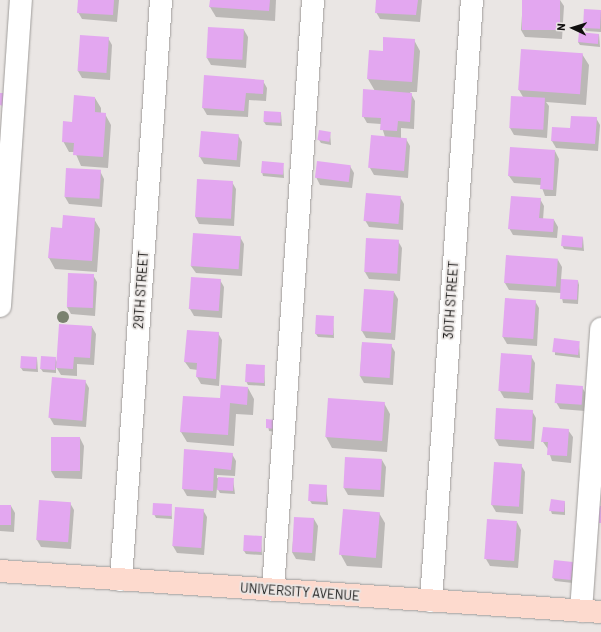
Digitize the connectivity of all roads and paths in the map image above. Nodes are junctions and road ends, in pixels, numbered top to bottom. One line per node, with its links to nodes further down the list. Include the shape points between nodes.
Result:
1 (21, 0): 5 (street)
2 (161, 0): 8 (street, 29TH STREET)
3 (313, 0): 9 (street)
4 (472, 0): 10 (street, 30TH STREET)
5 (0, 306)
6 (601, 329): 11 (street)
7 (0, 572): 8 (main road, UNIVERSITY AVENUE)
8 (121, 580): 9 (main road, UNIVERSITY AVENUE)
9 (273, 590): 10 (main road, UNIVERSITY AVENUE)
10 (431, 601): 11 (main road, UNIVERSITY AVENUE)
11 (591, 611)

